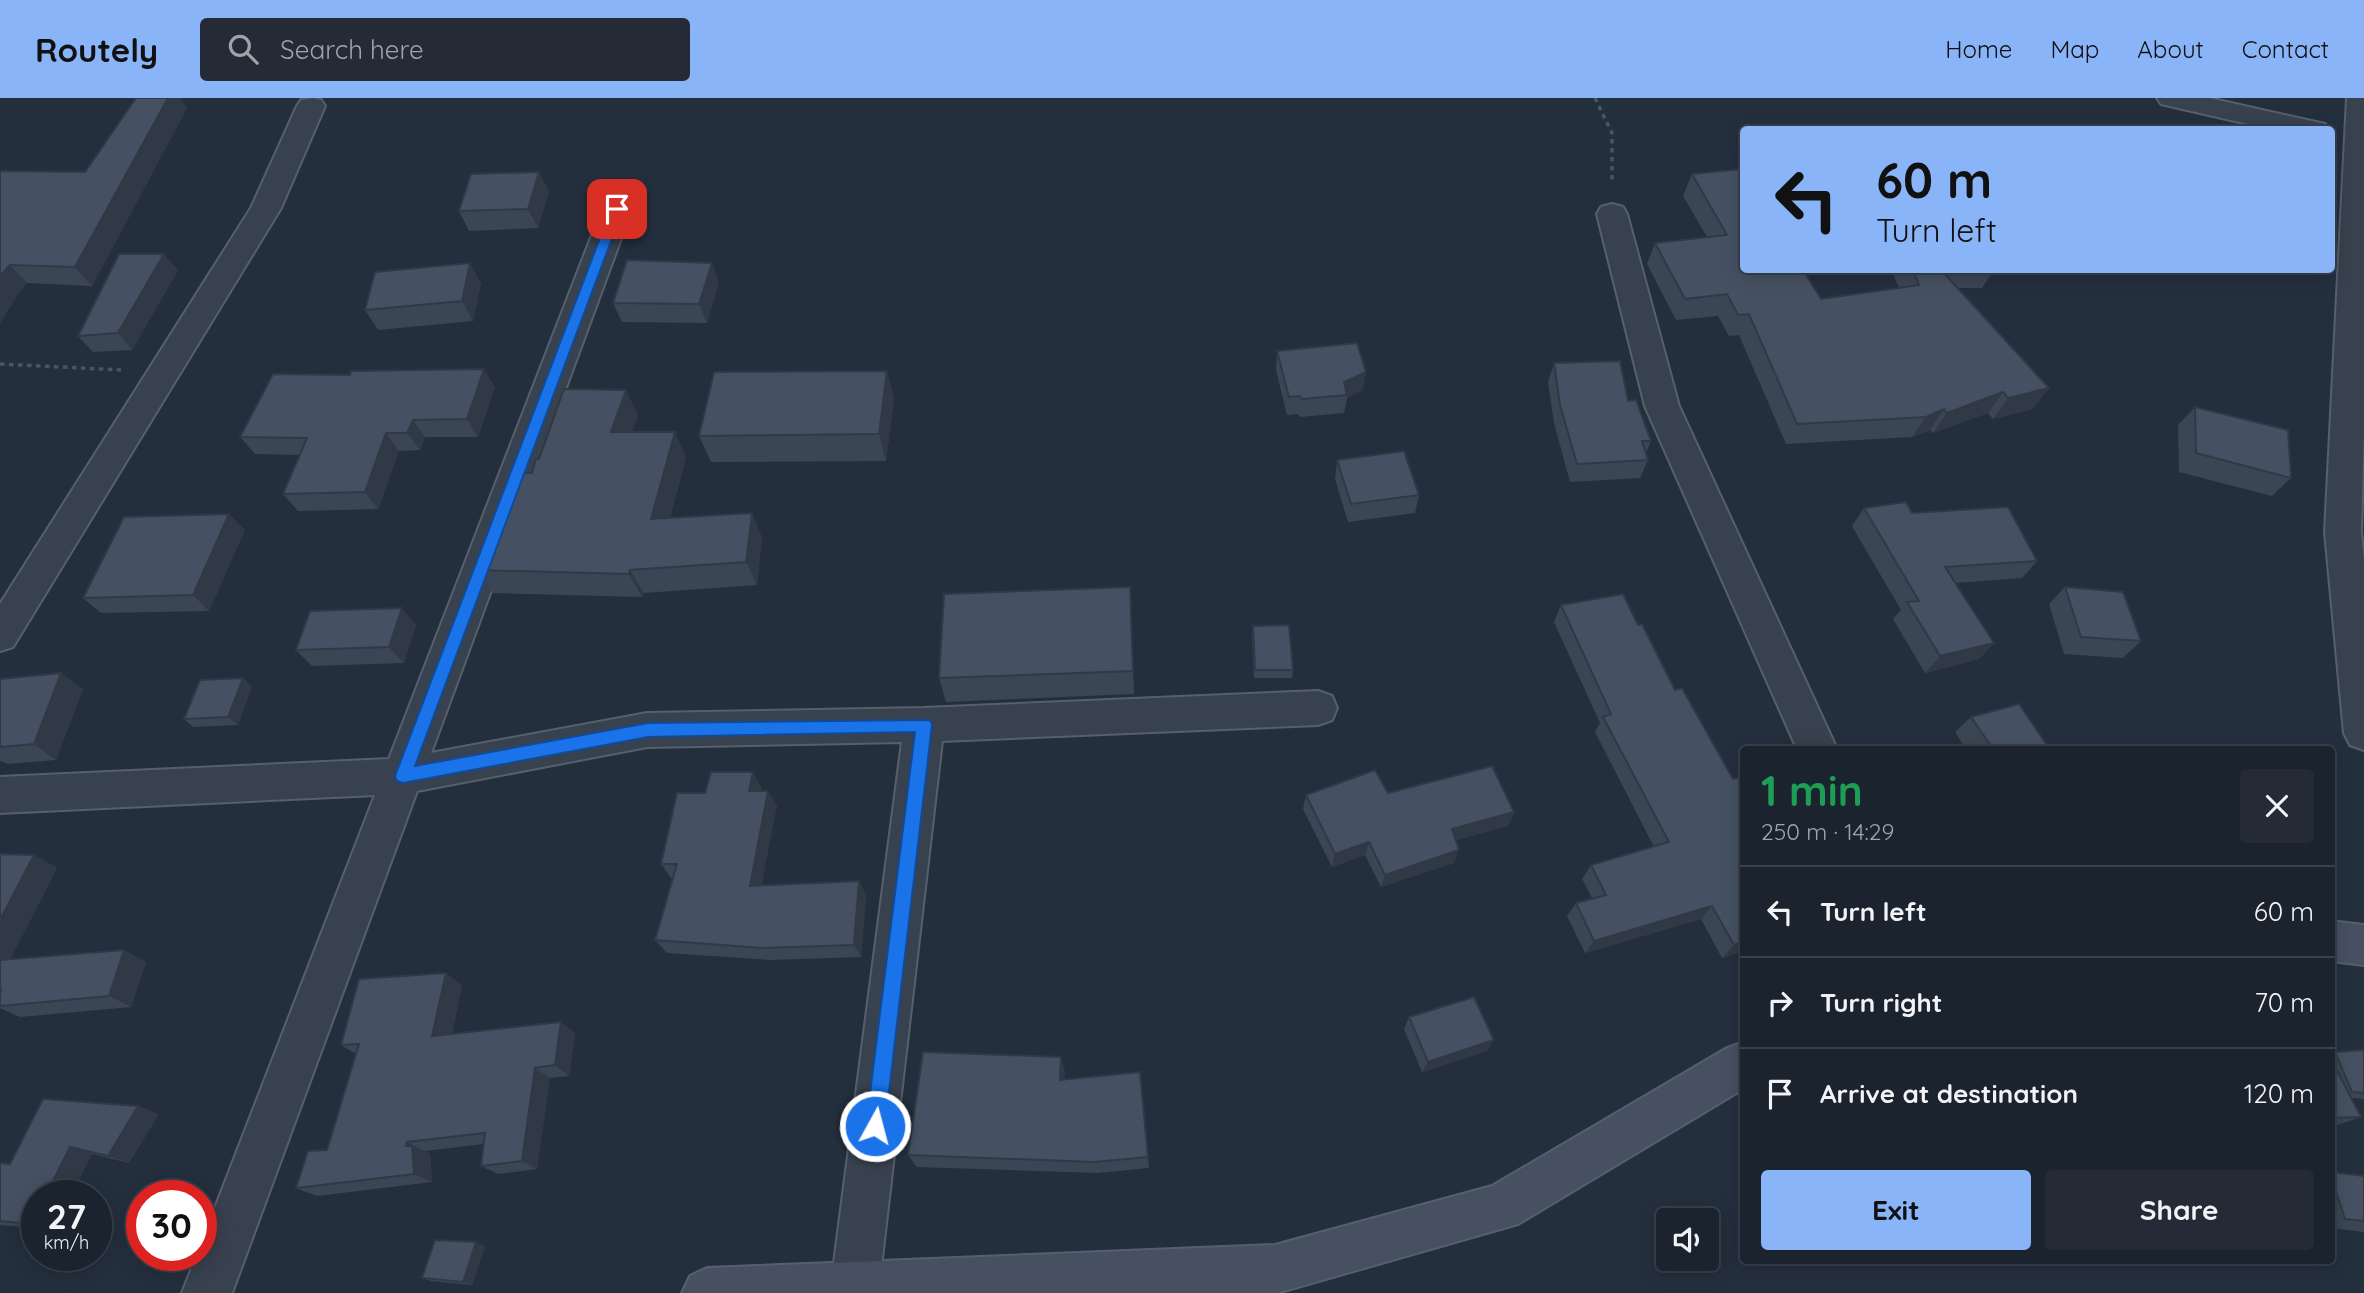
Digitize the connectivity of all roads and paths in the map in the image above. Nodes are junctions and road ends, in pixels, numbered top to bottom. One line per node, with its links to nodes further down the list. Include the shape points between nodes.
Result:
1 (1595, 98): 8 (path, via 1612,133)
2 (2171, 98): 5 (street)
3 (2361, 98): 6 (street)
4 (311, 106): 10 (street, via 265,208)
5 (2297, 126)
6 (2345, 136): 11 (street)
7 (617, 209): 17 (street)
8 (1612, 214): 16 (street, via 1662,406)
9 (0, 364): 10 (path)
10 (164, 372): 12 (street)
11 (2354, 536): 15 (street)
12 (0, 636)
13 (1318, 708): 14 (street)
14 (924, 725): 17 (street, via 648,730); 23 (street)
15 (2364, 733)
16 (1816, 746)
17 (403, 776): 18 (street); 24 (street)
18 (0, 795)
19 (2335, 941): 20 (street)
20 (2364, 945)
21 (1740, 1065): 22 (street, via 1501,1207)
22 (1258, 1281): 23 (street)
23 (856, 1286): 25 (street)
24 (207, 1293)
25 (707, 1293)

